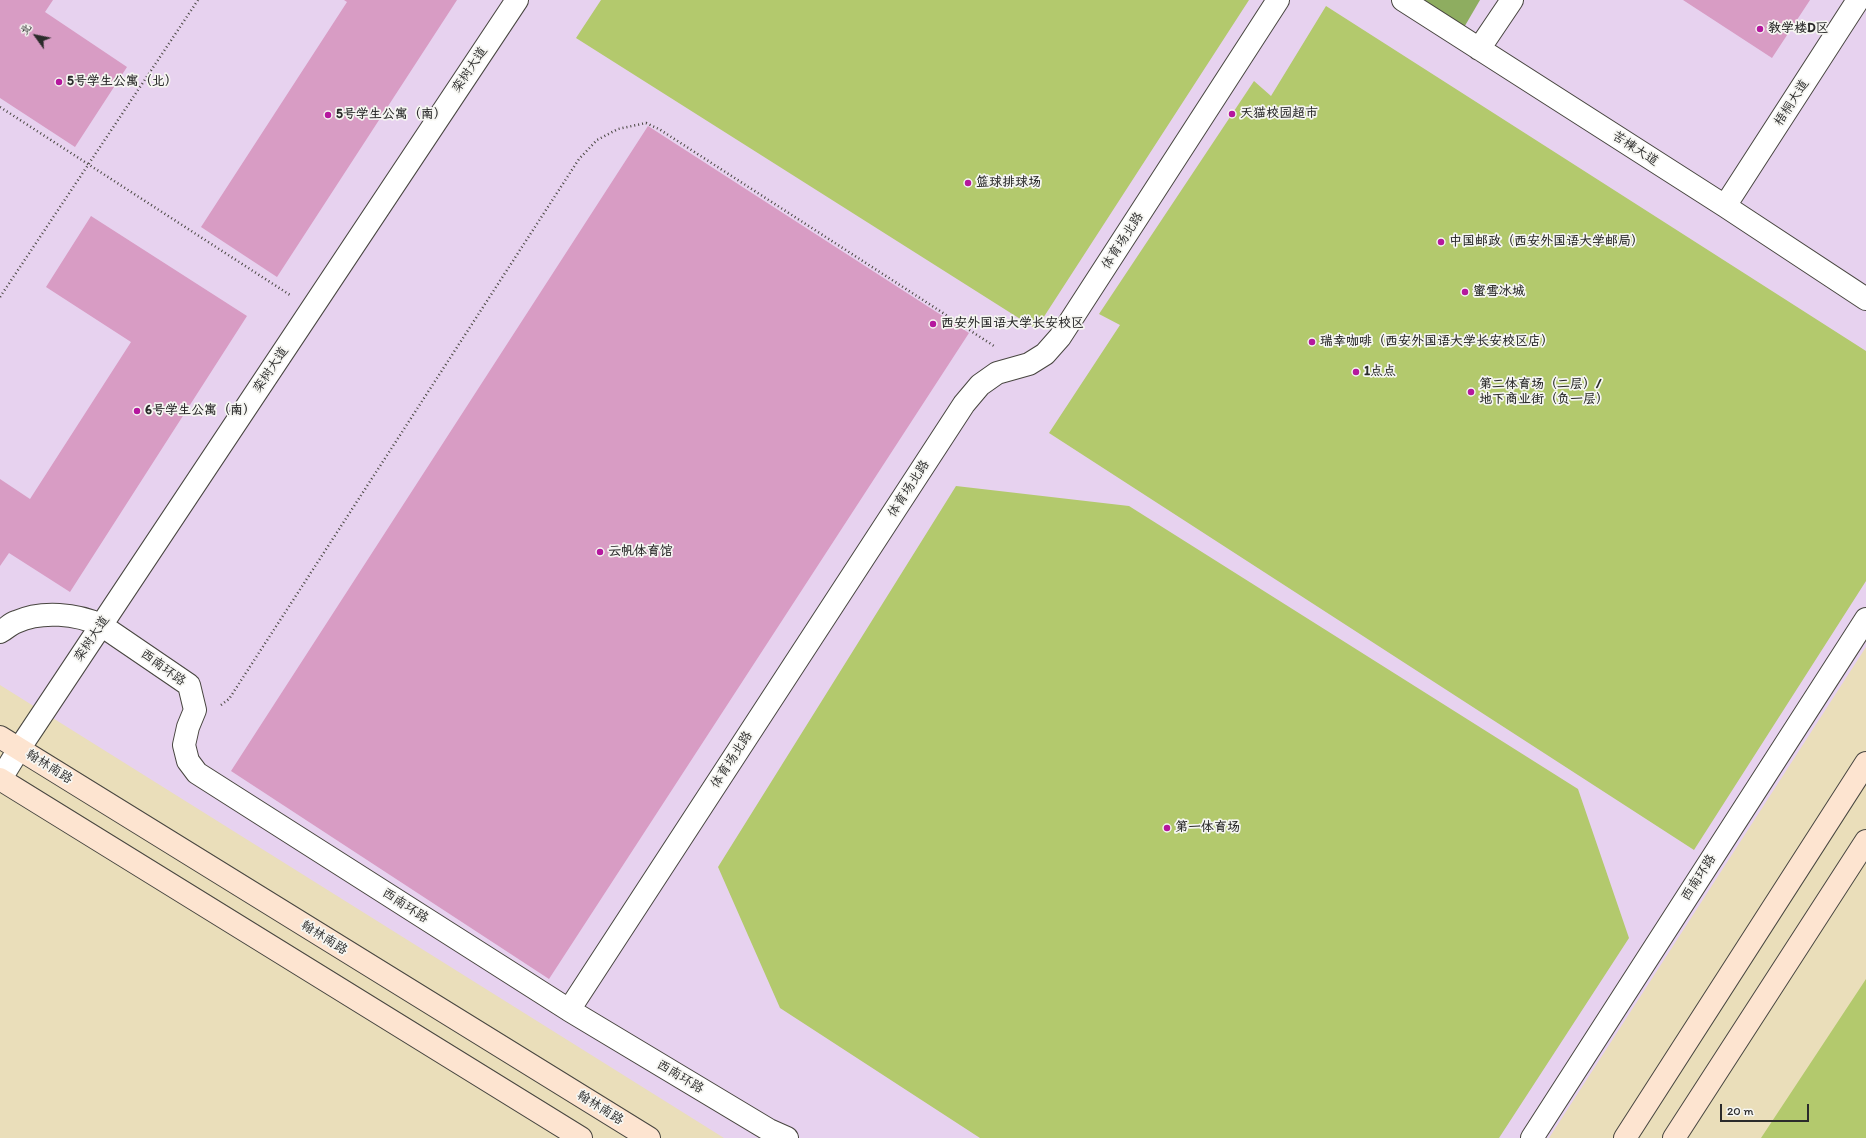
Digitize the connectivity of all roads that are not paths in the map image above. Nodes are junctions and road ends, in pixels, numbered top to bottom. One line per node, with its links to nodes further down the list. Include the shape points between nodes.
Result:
1 (517, 0): 10 (street, 栾树大道)
2 (1278, 0): 17 (street, 体育场北路, via 1060,337 1045,354 1029,364 997,373 980,385 964,404)
3 (1402, 0): 6 (street, 苦楝大道)
4 (1512, 0): 6 (street)
5 (1858, 0): 7 (street, 梧桐大道)
6 (1479, 49): 7 (street, 苦楝大道)
7 (1725, 206): 8 (street, 苦楝大道)
8 (1866, 299)
9 (1866, 619): 21 (street, 西南环路)
10 (101, 626): 11 (street, 西南环路, via 91,621 52,615 31,617 16,622); 13 (street, 栾树大道); 17 (street, 西南环路, via 189,685 195,710 184,745 188,762 197,773)
11 (0, 632)
12 (0, 738): 13 (street, 翰林南路)
13 (19, 749): 15 (street, 栾树大道); 19 (street, 翰林南路)
14 (1866, 763): 22 (street)
15 (0, 779): 18 (street)
16 (1866, 841): 23 (street)
17 (569, 1010): 20 (street, 西南环路, via 769,1130)
18 (580, 1138)
19 (649, 1138)
20 (787, 1138)
21 (1532, 1138)
22 (1625, 1138)
23 (1674, 1138)

